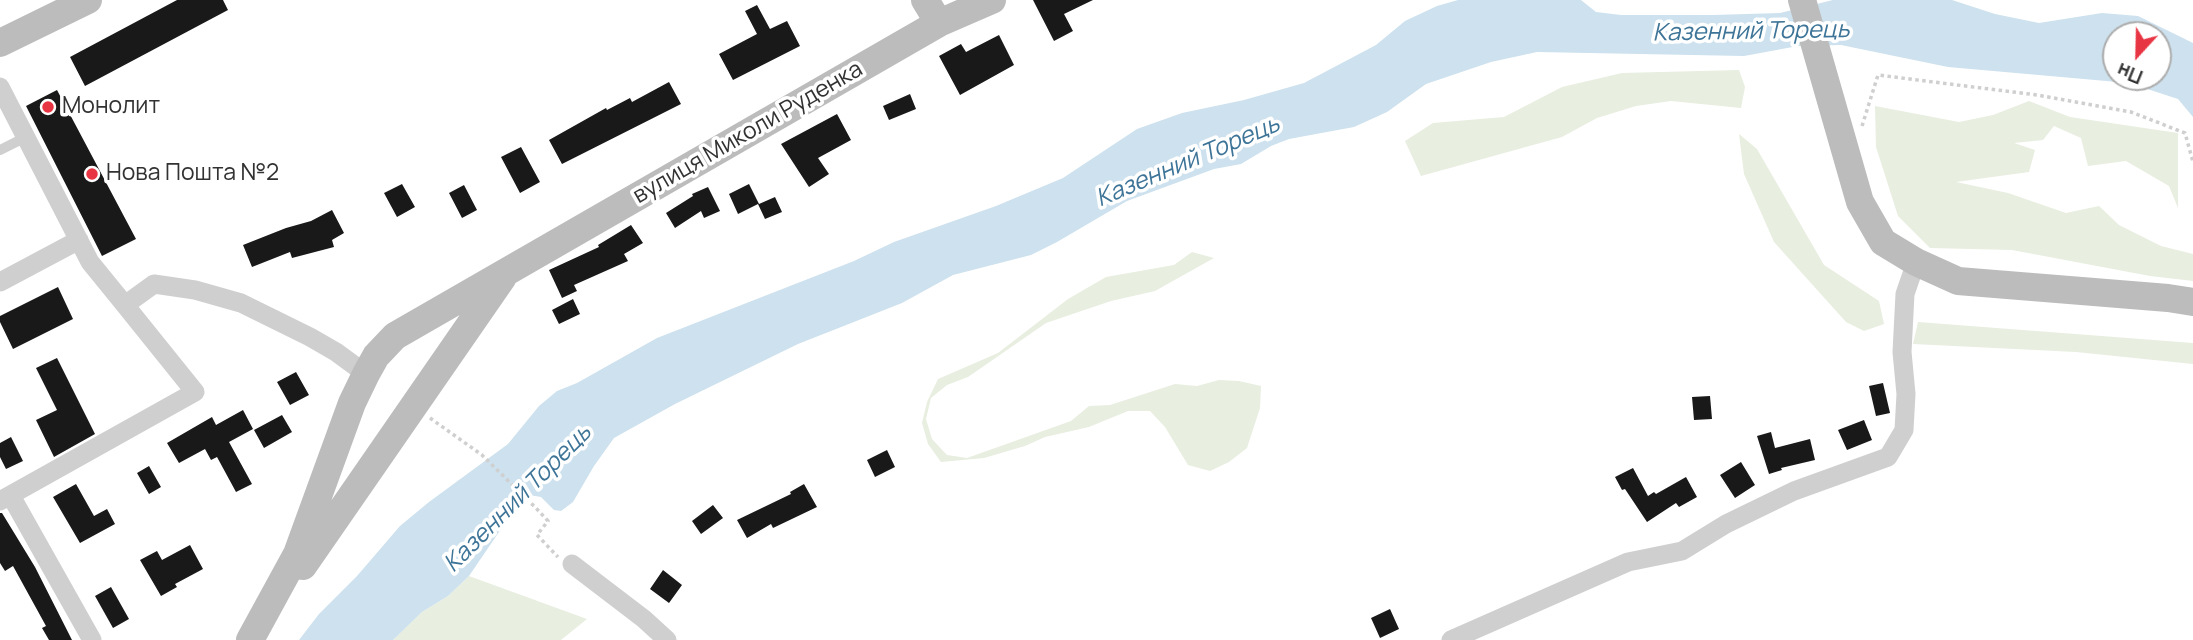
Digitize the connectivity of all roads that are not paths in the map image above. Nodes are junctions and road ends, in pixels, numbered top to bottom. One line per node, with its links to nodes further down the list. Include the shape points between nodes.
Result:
1 (88, 0): 5 (street)
2 (992, 0): 4 (street, вулиця Миколи Руденка)
3 (1802, 0): 10 (street, via 1860,202 1883,242)
4 (932, 12): 11 (street, вулиця Миколи Руденка)
5 (0, 43)
6 (0, 87): 7 (street)
7 (26, 137): 8 (lane); 9 (street)
8 (0, 150)
9 (79, 240): 12 (street); 14 (street)
10 (1916, 262): 13 (street, via 1958,281); 21 (street, via 1905,294 1904,430 1888,457 1794,491 1682,551 1628,562)
11 (507, 271): 15 (street, вулиця Миколи Руденка, via 395,336); 19 (street, вулиця Миколи Руденка)
12 (0, 282)
13 (2193, 302)
14 (125, 305): 15 (street, via 154,284 206,293 279,321); 16 (street, via 195,392)
15 (366, 374): 19 (street, вулиця Миколи Руденка, via 297,554)
16 (5, 499): 18 (street)
17 (572, 564): 20 (street)
18 (92, 640)
19 (251, 640)
20 (667, 640)
21 (1451, 640)

